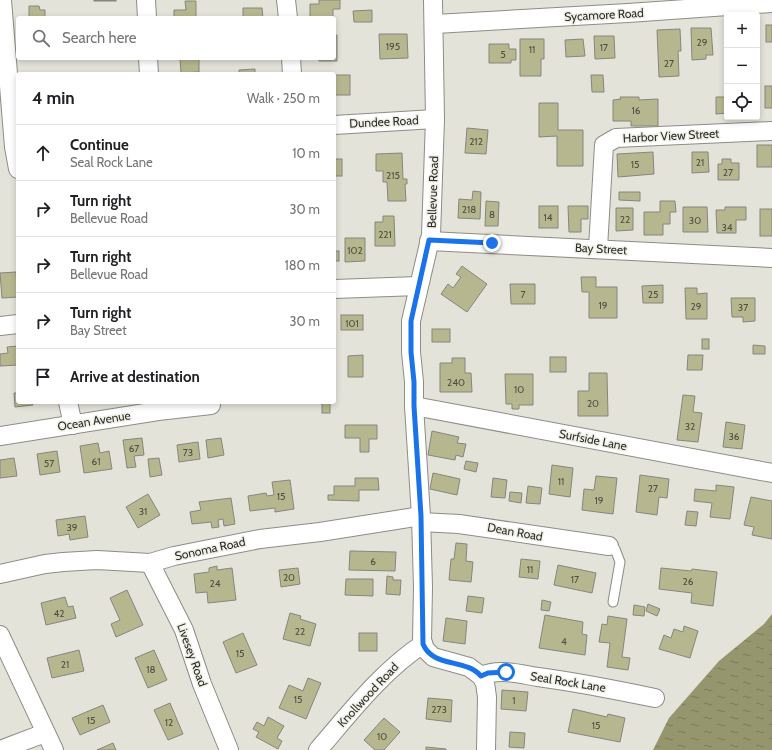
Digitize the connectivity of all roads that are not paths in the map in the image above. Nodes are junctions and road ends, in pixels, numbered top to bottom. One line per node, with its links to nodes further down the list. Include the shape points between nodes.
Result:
1 (2, 0): 17 (street)
2 (146, 0): 7 (street)
3 (286, 0): 8 (street)
4 (433, 0): 9 (street, Bellevue Road)
5 (772, 3): 6 (street, Sycamore Road)
6 (628, 7): 9 (street, Sycamore Road)
7 (147, 16)
8 (288, 16)
9 (435, 24): 14 (street, Bellevue Road)
10 (148, 60): 12 (street)
11 (291, 60): 13 (street)
12 (149, 72)
13 (292, 72)
14 (435, 119): 15 (street, Dundee Road); 19 (street, Bellevue Road)
15 (336, 125)
16 (772, 131): 20 (street, Harbor View Street, via 616,138 604,145)
17 (11, 147): 18 (street)
18 (16, 163)
19 (429, 240): 20 (street, Bay Street); 22 (street, Bellevue Road)
20 (598, 248): 21 (street, Bay Street)
21 (772, 258)
22 (418, 286): 23 (street); 28 (street, Bellevue Road, via 411,321)
23 (336, 289)
24 (16, 324): 25 (street)
25 (0, 326)
26 (68, 404): 29 (street)
27 (211, 405): 29 (street, Ocean Avenue, via 158,410)
28 (414, 406): 31 (street, Surfside Lane); 32 (street, Bellevue Road)
29 (73, 425): 30 (street, Ocean Avenue)
30 (0, 436)
31 (772, 473)
32 (421, 519): 33 (street, Dean Road); 34 (street, Sonoma Road, via 369,523 260,539); 38 (street, Bellevue Road)
33 (609, 546): 36 (lane, via 615,549 620,562)
34 (150, 563): 35 (street, Sonoma Road, via 97,560 63,562); 44 (street, Livesey Road, via 184,630 202,684)
35 (0, 574)
36 (613, 602)
37 (0, 635): 41 (street)
38 (423, 644): 39 (street, via 432,657 469,667); 45 (street, Knollwood Road, via 403,658 364,697)
39 (481, 676): 40 (street, Seal Rock Lane, via 506,672 580,682); 46 (street, via 487,697)
40 (655, 698)
41 (46, 733): 42 (street); 43 (street)
42 (0, 750)
43 (54, 750)
44 (229, 750)
45 (318, 750)
46 (486, 750)

